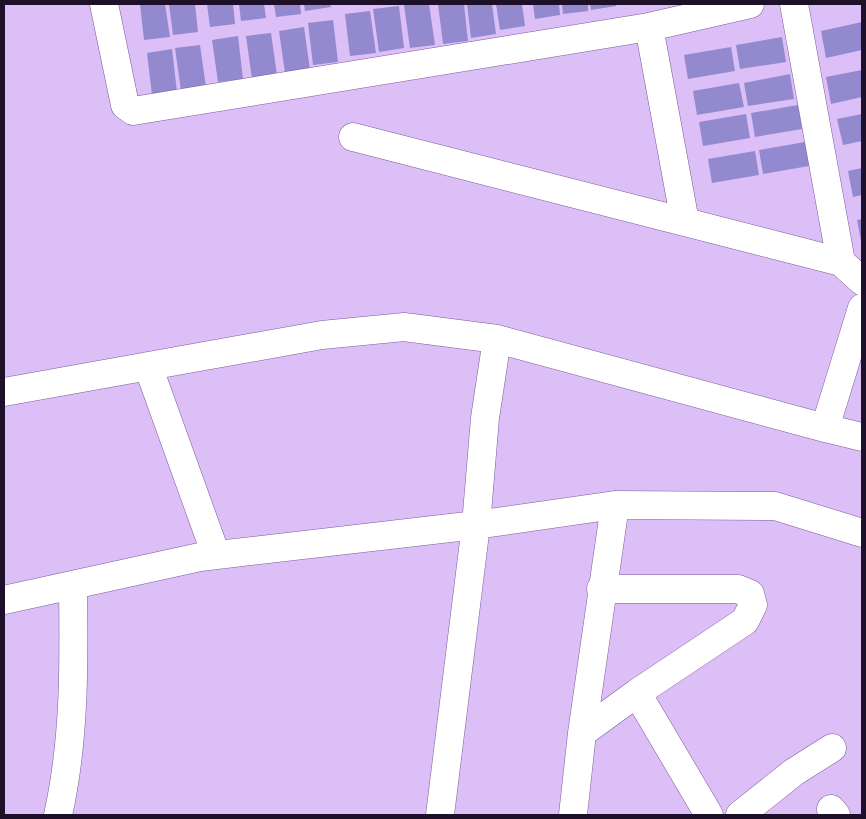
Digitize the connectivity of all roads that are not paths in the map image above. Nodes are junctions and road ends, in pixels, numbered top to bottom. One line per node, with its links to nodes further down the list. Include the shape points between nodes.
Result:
1 (104, 4): 4 (street, via 125,106 133,111)
2 (745, 4): 4 (street)
3 (794, 4): 7 (street)
4 (649, 27): 6 (street)
5 (353, 137): 6 (street)
6 (685, 222): 7 (street)
7 (842, 262): 8 (street)
8 (862, 281)
9 (862, 308): 13 (street)
10 (497, 339): 11 (street, via 404,327 366,329); 13 (street); 16 (street, via 485,418)
11 (148, 366): 12 (street); 18 (street)
12 (4, 392)
13 (825, 428): 14 (street)
14 (862, 437)
15 (615, 505): 16 (street); 17 (street, via 775,506); 20 (street)
16 (476, 525): 18 (street); 26 (street)
17 (862, 533)
18 (216, 556): 19 (street)
19 (73, 585): 21 (street); 25 (street, via 72,725)
20 (601, 589): 22 (street, via 738,588 753,599 745,621); 23 (street)
21 (4, 600)
22 (637, 693): 23 (street); 28 (street)
23 (582, 733): 27 (street)
24 (832, 748): 29 (street, via 794,772)
25 (58, 815)
26 (440, 815)
27 (573, 815)
28 (709, 815)
29 (740, 815)

